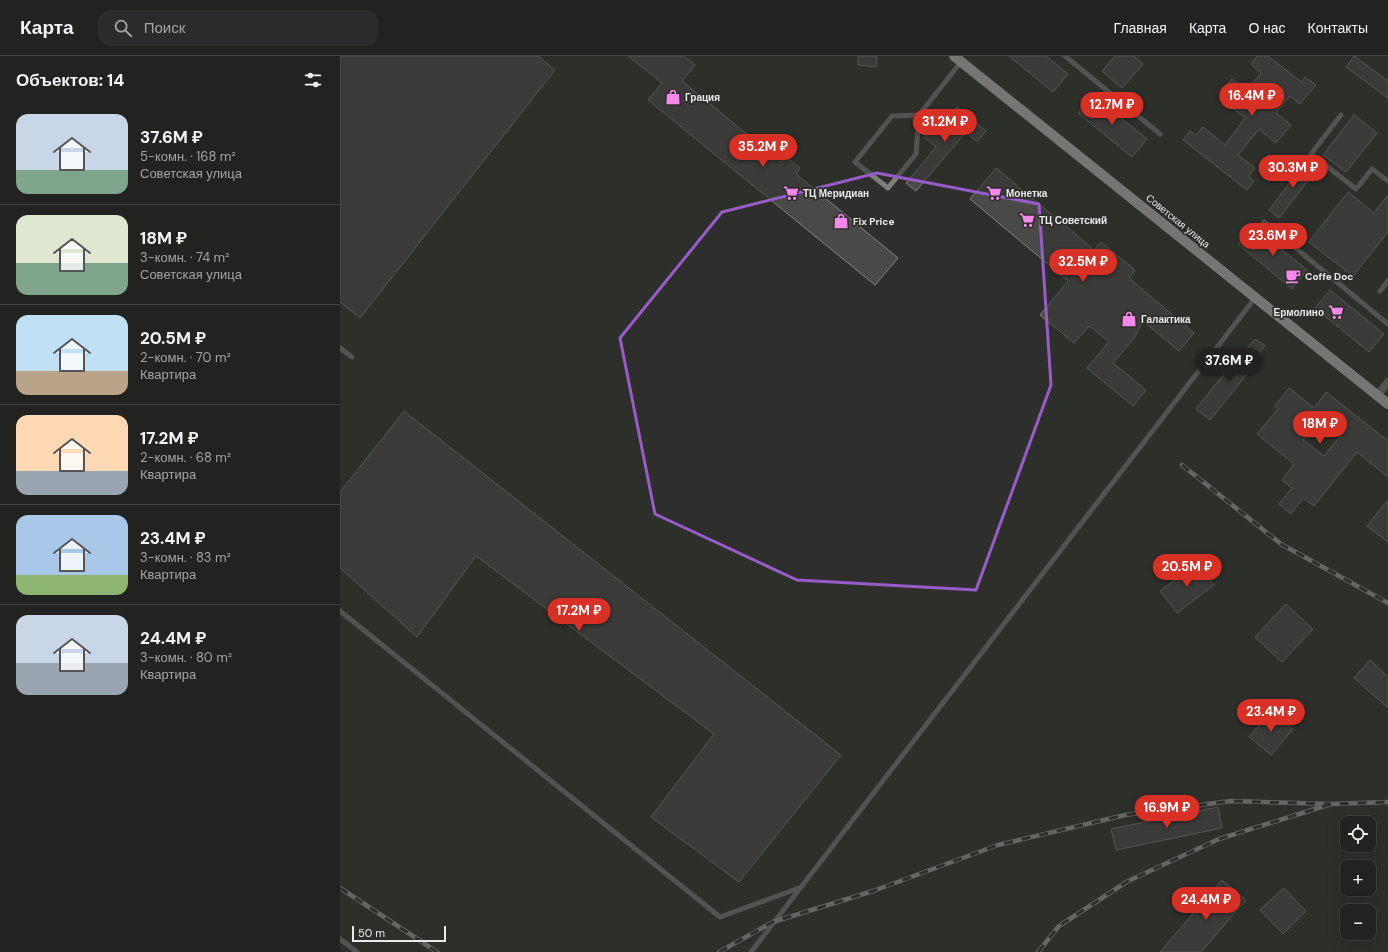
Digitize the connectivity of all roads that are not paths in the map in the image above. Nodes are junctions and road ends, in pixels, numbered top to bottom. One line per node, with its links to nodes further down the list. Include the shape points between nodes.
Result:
1 (1065, 56): 5 (lane)
2 (960, 58): 3 (lane); 10 (main road, Советская улица)
3 (919, 115): 3 (lane, via 892,116 856,162 888,188 916,154)
4 (1341, 115): 6 (lane, via 1311,154 1356,190 1372,169)
5 (1160, 134)
6 (1388, 181)
7 (1264, 222): 11 (lane)
8 (1388, 281): 9 (lane)
9 (1380, 291)
10 (1255, 298): 15 (main road, Советская улица); 18 (lane)
11 (1388, 324)
12 (340, 348): 13 (lane)
13 (352, 357)
14 (1388, 382): 15 (street)
15 (1377, 396): 16 (main road, Советская улица)
16 (1388, 404)
17 (340, 611): 18 (lane, via 720,917)
18 (800, 888): 21 (lane)
19 (340, 939): 20 (lane)
20 (357, 952)
21 (751, 952)

